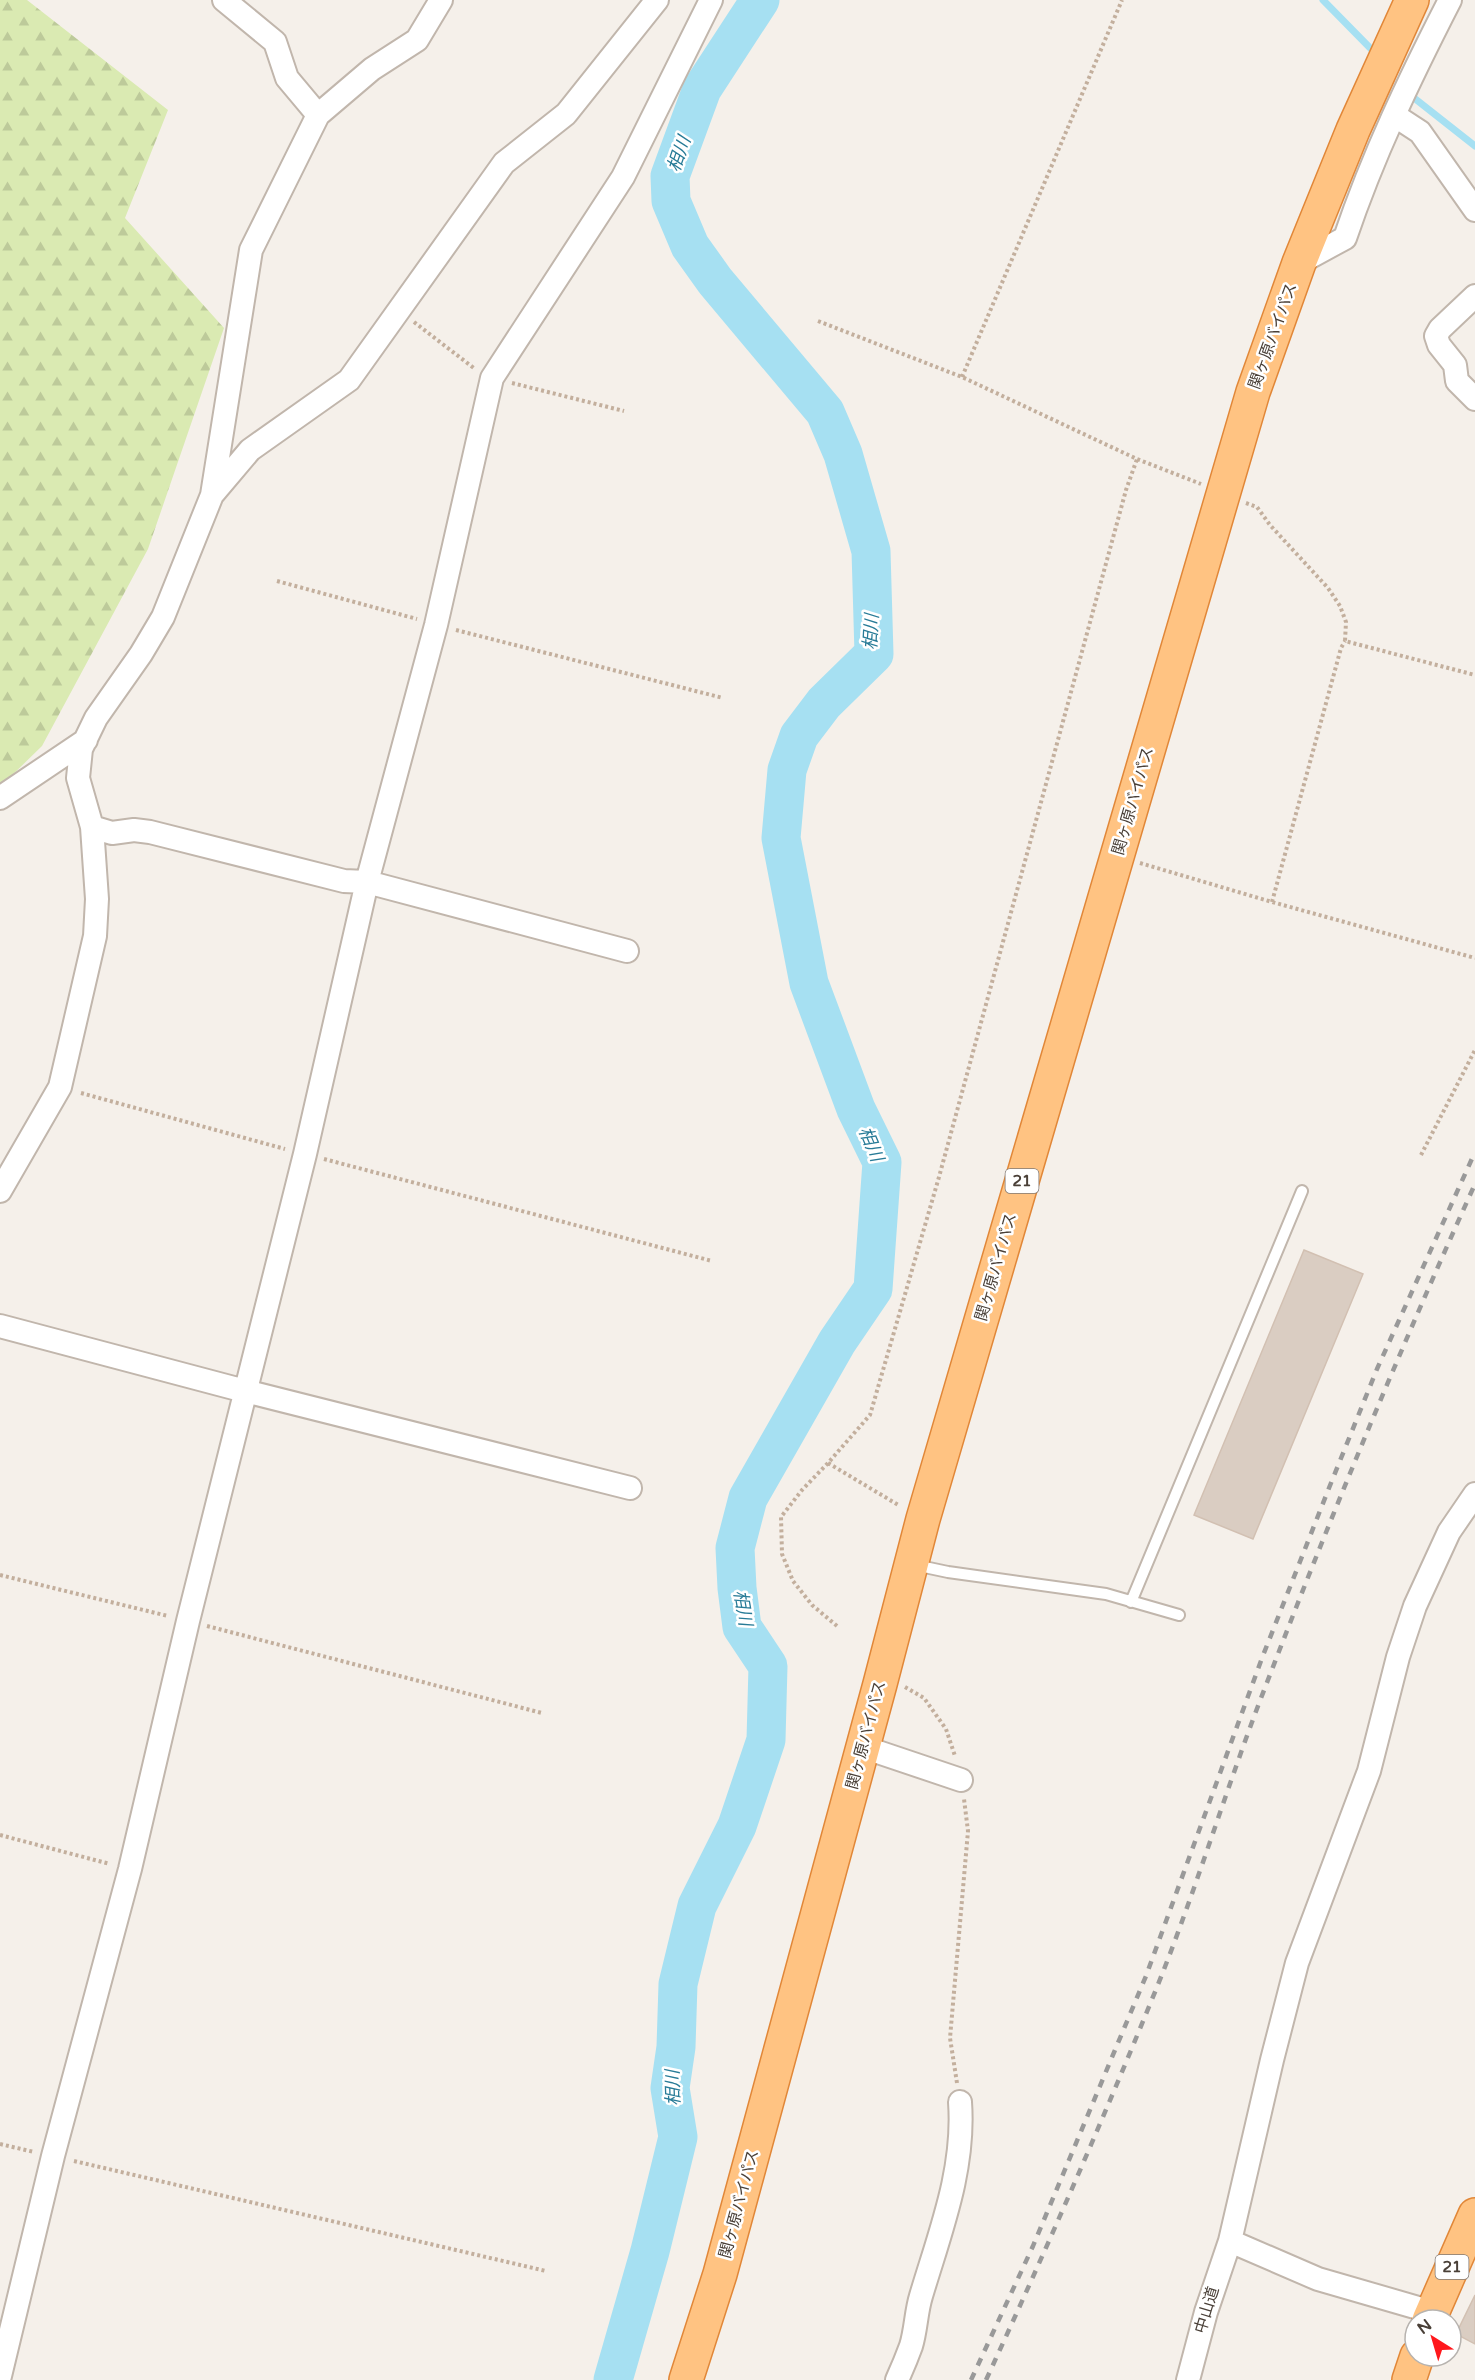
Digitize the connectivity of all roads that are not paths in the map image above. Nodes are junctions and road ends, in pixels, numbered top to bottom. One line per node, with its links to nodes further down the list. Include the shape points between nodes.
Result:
1 (224, 0): 7 (street, via 275,42 286,78)
2 (441, 0): 7 (street, via 417,40 372,69)
3 (657, 0): 13 (street, via 566,114 504,163 349,380 250,450)
4 (711, 0): 17 (street, via 623,177 492,378 436,624)
5 (1412, 0): 10 (highway, 関ヶ原バイパス / 21)
6 (1450, 0): 8 (street)
7 (318, 115): 13 (street, via 251,250)
8 (1394, 115): 9 (street, via 1420,132); 10 (street, via 1345,238)
9 (1475, 210)
10 (1299, 263): 25 (highway, 関ヶ原バイパス / 21, via 1253,392)
11 (1475, 296): 12 (street, via 1436,336 1455,364 1457,381)
12 (1475, 399)
13 (212, 495): 14 (street, via 164,617 96,718)
14 (86, 740): 15 (street); 16 (street, via 81,749 78,778)
15 (0, 798)
16 (92, 827): 17 (street, via 112,833 150,832 344,881); 19 (street, via 97,899 95,936 60,1087)
17 (367, 882): 18 (street); 22 (street, via 305,1154)
18 (627, 951)
19 (0, 1191)
20 (1302, 1191): 26 (lane)
21 (0, 1326): 22 (street)
22 (245, 1391): 23 (street); 35 (street, via 130,1869 53,2156)
23 (630, 1488)
24 (1475, 1494): 32 (street, 中山道, via 1449,1532 1415,1606 1398,1657 1366,1778 1298,1964)
25 (911, 1564): 26 (lane, via 1107,1594); 28 (highway, 関ヶ原バイパス / 21)
26 (1131, 1602): 27 (lane)
27 (1179, 1615)
28 (863, 1747): 29 (street); 36 (highway, 関ヶ原バイパス / 21, via 720,2274)
29 (961, 1780)
30 (960, 2102): 37 (street, via 959,2156 951,2202 920,2299 911,2345)
31 (1475, 2215): 34 (highway, 21)
32 (1230, 2241): 33 (street, via 1318,2279); 38 (street, 中山道)
33 (1406, 2308)
34 (1434, 2308)
35 (0, 2376)
36 (686, 2380)
37 (897, 2380)
38 (1188, 2380)

